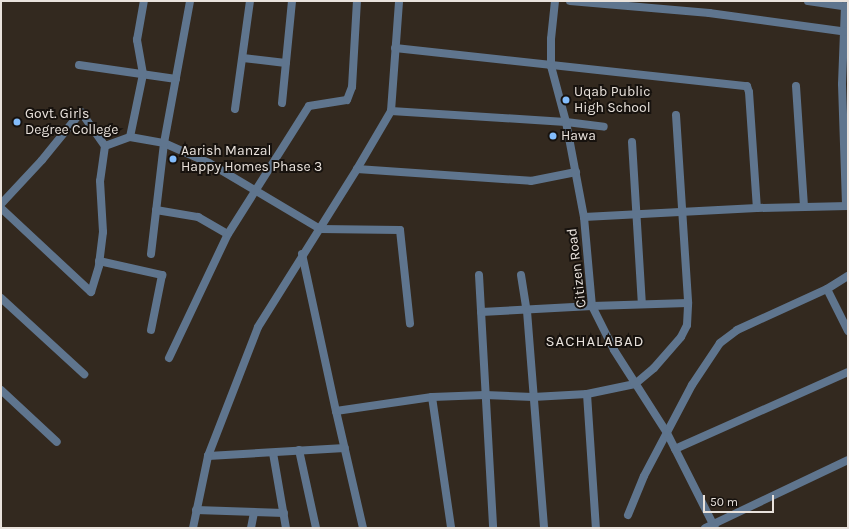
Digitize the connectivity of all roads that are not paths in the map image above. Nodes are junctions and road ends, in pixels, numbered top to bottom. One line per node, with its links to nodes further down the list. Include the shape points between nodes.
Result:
1 (144, 1): 17 (street, via 137,40)
2 (190, 1): 18 (street)
3 (250, 1): 13 (street)
4 (292, 1): 14 (street)
5 (357, 1): 32 (street, via 352,87 347,100 309,106)
6 (399, 1): 12 (street)
7 (555, 1): 16 (street, Citizen Road)
8 (570, 1): 11 (street, via 709,13)
9 (808, 1): 10 (street)
10 (846, 7): 11 (street)
11 (845, 32): 34 (street, via 842,84)
12 (396, 48): 16 (street); 22 (street)
13 (243, 58): 14 (street); 21 (street)
14 (286, 63): 20 (street)
15 (79, 65): 17 (street)
16 (551, 66): 24 (street, Citizen Road); 37 (street, via 747,86)
17 (143, 74): 18 (street); 26 (street)
18 (176, 79): 28 (street)
19 (796, 86): 35 (street)
20 (282, 103)
21 (235, 109)
22 (391, 111): 24 (street); 30 (street)
23 (676, 115): 39 (street)
24 (566, 122): 25 (street); 31 (street, Citizen Road)
25 (604, 127)
26 (130, 137): 28 (street); 29 (street)
27 (632, 142): 40 (street)
28 (164, 143): 32 (street, via 209,163); 38 (street)
29 (105, 146): 33 (street, via 80,112 42,160); 46 (street, via 100,181 103,232)
30 (357, 170): 31 (street, via 531,180); 42 (street)
31 (576, 172): 41 (street, Citizen Road)
32 (255, 192): 42 (street); 43 (street)
33 (1, 204)
34 (847, 206): 35 (street)
35 (804, 207): 37 (street)
36 (1, 208): 46 (street, via 91,292)
37 (757, 208): 39 (street)
38 (156, 210): 43 (street, via 198,217); 44 (street)
39 (682, 212): 40 (street); 52 (street)
40 (636, 214): 41 (street); 53 (street)
41 (584, 217): 54 (street, Citizen Road)
42 (320, 229): 45 (street); 57 (street, via 400,230)
43 (228, 234): 60 (street)
44 (151, 254)
45 (302, 254): 69 (street); 76 (street, via 258,327)
46 (99, 261): 58 (street, via 162,275)
47 (479, 275): 56 (street)
48 (521, 275): 55 (street)
49 (848, 276): 50 (street)
50 (827, 289): 59 (street); 70 (street, via 737,330 720,343 692,385)
51 (1, 298): 62 (street)
52 (688, 303): 53 (street); 63 (street, via 687,325 681,337 654,368)
53 (642, 304): 54 (street)
54 (592, 306): 55 (street); 63 (street, Citizen Road)
55 (527, 311): 56 (street); 67 (street)
56 (481, 312): 66 (street)
57 (410, 323)
58 (151, 330)
59 (848, 331)
60 (169, 358)
61 (848, 372): 73 (street)
62 (84, 374)
63 (635, 384): 65 (street); 70 (street, Citizen Road)
64 (1, 390): 71 (street)
65 (587, 394): 67 (street); 91 (street)
66 (485, 395): 67 (street); 68 (street); 89 (street)
67 (533, 396): 90 (street)
68 (432, 397): 69 (street); 88 (street)
69 (336, 411): 72 (street)
70 (667, 433): 73 (street, Citizen Road); 81 (street, via 644,476)
71 (57, 442)
72 (345, 448): 74 (street); 87 (street)
73 (675, 449): 82 (street, Citizen Road)
74 (299, 450): 75 (street); 86 (street)
75 (273, 453): 76 (street); 80 (street)
76 (208, 456): 78 (street)
77 (848, 460): 82 (street)
78 (196, 510): 79 (street); 83 (street)
79 (254, 512): 80 (street); 84 (street)
80 (284, 513): 85 (street)
81 (628, 515)
82 (714, 526): 92 (street)
83 (193, 528)
84 (251, 528)
85 (286, 528)
86 (316, 528)
87 (363, 528)
88 (451, 528)
89 (493, 528)
90 (544, 528)
91 (596, 528)
92 (705, 528)

